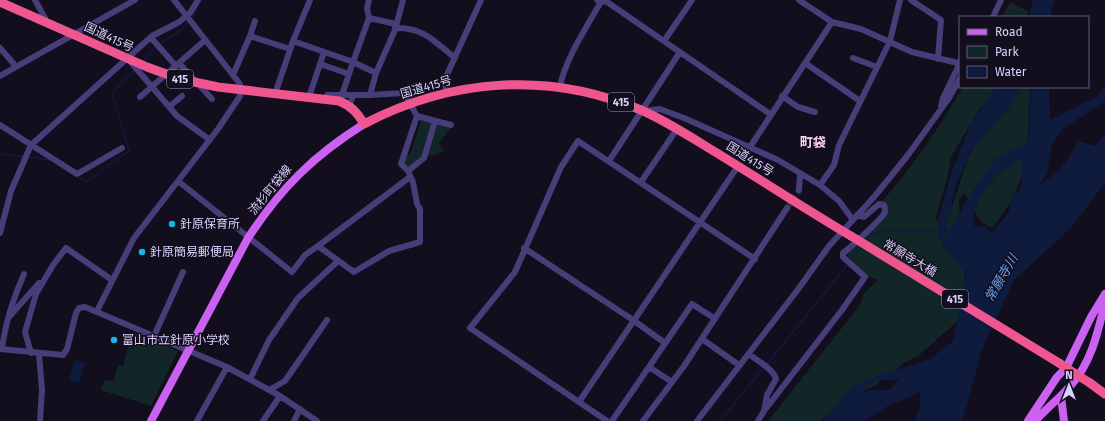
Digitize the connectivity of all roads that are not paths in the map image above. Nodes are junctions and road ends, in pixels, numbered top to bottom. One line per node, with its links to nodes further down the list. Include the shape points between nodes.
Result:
1 (35, 0): 19 (street, via 45,18)
2 (135, 0): 23 (street)
3 (174, 0): 16 (street)
4 (198, 0): 16 (street)
5 (310, 0): 27 (street)
6 (368, 0): 18 (street)
7 (402, 0): 22 (street)
8 (481, 0): 35 (street)
9 (692, 0): 28 (street)
10 (799, 0): 21 (street)
11 (900, 0): 29 (street)
12 (1001, 0): 17 (street)
13 (600, 1): 28 (street, via 607,2); 53 (street, via 575,48)
14 (914, 1): 37 (street, via 941,20)
15 (7, 2): 19 (highway, 国道415号 / 415)
16 (185, 16): 26 (street); 34 (street, via 170,27 157,32)
17 (993, 16)
18 (369, 18): 22 (street); 39 (street)
19 (44, 21): 23 (highway, 国道415号 / 415)
20 (255, 21): 24 (street)
21 (832, 22): 29 (street, via 861,29); 41 (street)
22 (396, 26): 35 (street, via 416,30); 45 (street)
23 (74, 34): 34 (highway, 国道415号 / 415); 49 (street)
24 (250, 36): 31 (street); 48 (street)
25 (153, 40): 42 (street)
26 (204, 41): 42 (street); 48 (street)
27 (293, 41): 31 (street); 32 (street)
28 (664, 41): 33 (street)
29 (890, 41): 37 (street, via 912,52); 44 (street)
30 (0, 48): 38 (street)
31 (290, 49): 56 (street)
32 (324, 52): 39 (street); 43 (street)
33 (680, 52): 71 (street); 73 (street)
34 (128, 58): 47 (highway, 国道415号 / 415); 52 (street); 81 (street)
35 (454, 58): 55 (street, via 445,79)
36 (853, 58): 44 (street)
37 (938, 59): 40 (street)
38 (13, 62)
39 (354, 62): 45 (street); 46 (street)
40 (959, 62): 70 (street, via 943,98)
41 (805, 63): 61 (street); 66 (street)
42 (178, 64): 47 (street); 51 (street)
43 (320, 64): 46 (street); 63 (street)
44 (877, 67): 66 (street)
45 (376, 73): 59 (street)
46 (349, 74): 57 (street)
47 (166, 75): 51 (highway, 国道415号 / 415); 52 (street)
48 (233, 75): 54 (street)
49 (0, 76)
50 (959, 80): 70 (street)
51 (197, 83): 54 (highway, 国道415号 / 415); 64 (street)
52 (152, 87): 62 (street); 69 (street)
53 (560, 87): 55 (highway, 国道415号 / 415, via 528,84 495,85); 71 (highway, 国道415号 / 415, via 595,94)
54 (241, 90): 56 (highway, 国道415号 / 415); 80 (street, via 236,102)
55 (446, 92): 67 (highway, 国道415号 / 415)
56 (275, 94): 63 (highway, 国道415号 / 415)
57 (342, 95): 58 (street); 65 (street, via 327,95)
58 (353, 95): 59 (street); 68 (street)
59 (370, 95): 67 (street, via 404,93)
60 (182, 96): 69 (street)
61 (782, 96): 72 (street, via 798,107); 73 (street)
62 (140, 97)
63 (309, 97): 65 (highway, 国道415号 / 415)
64 (212, 99)
65 (326, 99): 68 (highway, 国道415号 / 415)
66 (860, 101): 90 (street, via 839,145 834,165)
67 (410, 103): 74 (street); 76 (highway, 国道415号 / 415)
68 (350, 105): 76 (highway)
69 (169, 107): 80 (street)
70 (942, 108): 93 (street, via 908,155)
71 (643, 111): 79 (highway, 国道415号 / 415); 82 (street, via 660,109); 84 (street)
72 (815, 112)
73 (770, 114): 82 (street)
74 (417, 116): 75 (street); 87 (street, via 401,164)
75 (435, 121): 78 (street); 87 (street, via 424,158)
76 (364, 124): 98 (main road, 流杉町袋線, via 316,157 298,174 263,214)
77 (0, 125): 81 (street)
78 (452, 125)
79 (677, 129): 85 (highway, 国道415号 / 415); 89 (street)
80 (210, 140): 88 (street)
81 (31, 145): 83 (street, via 77,174); 96 (street, via 10,191)
82 (750, 147): 86 (street)
83 (122, 148)
84 (609, 161): 89 (street); 100 (street, via 578,141 561,167)
85 (738, 166): 94 (street); 95 (highway, 国道415号 / 415)
86 (800, 173): 90 (street); 91 (street)
87 (409, 174): 99 (street); 102 (street, via 420,210 420,242 389,251 354,272)
88 (178, 181): 98 (street); 106 (street, via 134,238)
89 (641, 182): 94 (street)
90 (820, 185): 93 (street)
91 (799, 190)
92 (788, 208): 101 (street)
93 (855, 217): 95 (street); 134 (street, via 864,217 879,204 884,205 886,209 852,248 843,253 845,261 865,277)
94 (700, 223): 101 (street); 113 (street)
95 (842, 230): 97 (highway, 国道415号 / 415); 121 (street)
96 (0, 233)
97 (851, 236): 123 (highway, 常願寺大橋 / 415, bridge)
98 (248, 238): 99 (street, via 292,272 305,255); 118 (main road, 流杉町袋線)
99 (318, 246): 102 (street)
100 (524, 248): 113 (street); 132 (street, via 515,272 470,328)
101 (755, 259): 110 (street)
102 (338, 262): 126 (street, via 298,298 269,340)
103 (183, 272): 114 (street)
104 (24, 274): 111 (street)
105 (44, 280): 106 (street, via 66,248); 111 (street); 119 (street, via 36,294 25,332)
106 (112, 280): 109 (street)
107 (1105, 294): 123 (main road)
108 (1105, 303): 131 (main road, via 1089,357 1076,380)
109 (97, 311): 114 (street); 120 (street, via 79,308 63,355)
110 (714, 318): 115 (street); 116 (street, via 692,304)
111 (7, 320): 117 (street)
112 (327, 320): 128 (street, via 285,382)
113 (633, 320): 116 (street); 132 (street)
114 (154, 336): 118 (street)
115 (702, 339): 122 (street); 127 (street)
116 (665, 343): 125 (street)
117 (1, 349): 119 (street)
118 (188, 351): 124 (street); 136 (main road, 流杉町袋線)
119 (31, 353): 120 (street)
120 (39, 354): 135 (street, via 42,390)
121 (749, 354): 122 (street); 134 (street, via 776,376 767,395)
122 (739, 365): 144 (street)
123 (1063, 365): 129 (highway, 415, bridge); 146 (main road, via 1058,377)
124 (227, 367): 126 (street); 137 (street)
125 (649, 367): 127 (street); 142 (street)
126 (250, 379): 128 (street)
127 (672, 382): 143 (street)
128 (269, 390): 130 (street)
129 (1105, 394)
130 (280, 396): 133 (street); 138 (street)
131 (1061, 396): 147 (main road); 148 (main road)
132 (579, 402): 141 (street)
133 (300, 409): 139 (street); 140 (street)
134 (764, 411): 145 (street)
135 (40, 421)
136 (151, 421)
137 (197, 421)
138 (263, 421)
139 (294, 421)
140 (317, 421)
141 (607, 421)
142 (612, 421)
143 (643, 421)
144 (697, 421)
145 (758, 421)
146 (1028, 421)
147 (1035, 421)
148 (1064, 421)

